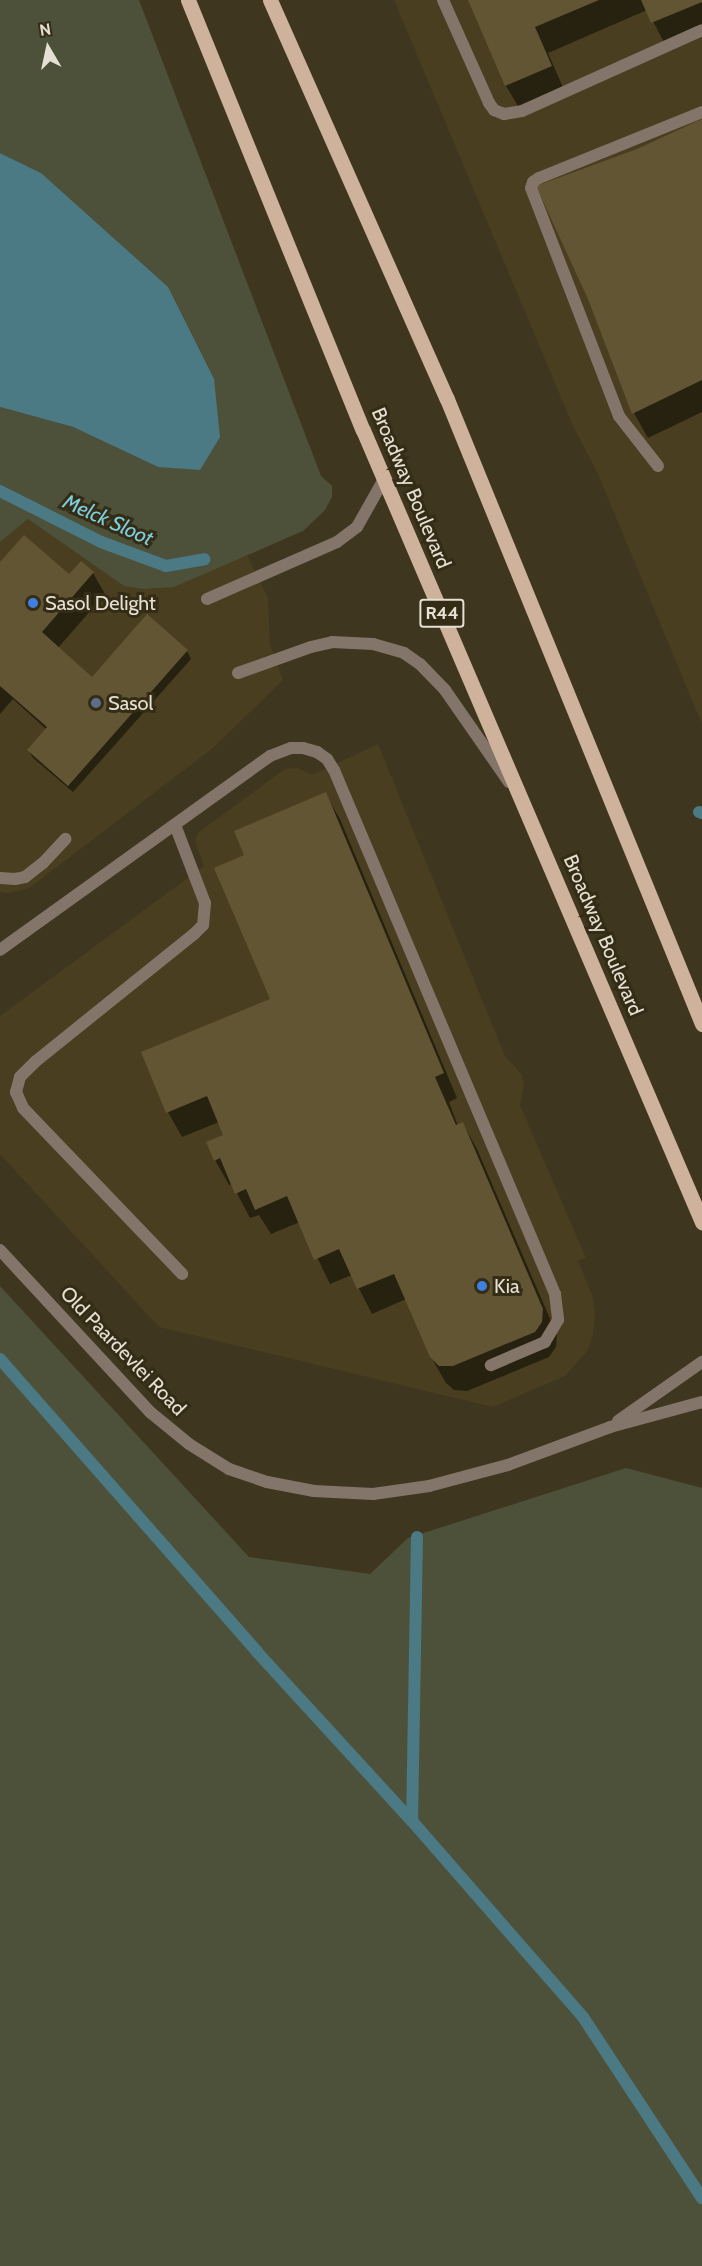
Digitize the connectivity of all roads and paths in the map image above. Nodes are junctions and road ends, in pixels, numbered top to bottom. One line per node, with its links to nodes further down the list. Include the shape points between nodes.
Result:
1 (188, 0): 7 (main road, Broadway Boulevard / R44)
2 (270, 0): 15 (main road, via 447,399)
3 (443, 0): 4 (street, via 489,103 504,114 522,111)
4 (702, 30)
5 (702, 112): 6 (street, via 539,178 531,188 619,416)
6 (658, 466)
7 (384, 479): 8 (street, via 357,527 337,542); 10 (main road, Broadway Boulevard / R44)
8 (207, 600)
9 (238, 673): 10 (street, via 332,642 373,644 404,653 445,690)
10 (524, 802): 16 (main road, Broadway Boulevard / R44)
11 (175, 825): 14 (street); 18 (street, via 205,903 202,925 35,1062 20,1077 16,1092 23,1108); 20 (street, via 280,752 303,748 317,752 334,770 555,1294 558,1320 545,1342)
12 (65, 839): 13 (street, via 25,877)
13 (0, 878)
14 (0, 950)
15 (702, 1024)
16 (702, 1222)
17 (0, 1250): 22 (street, Old Paardevlei Road, via 150,1412 189,1444 229,1468 267,1482 314,1491 373,1494 429,1486 508,1465)
18 (182, 1274)
19 (702, 1362): 22 (street, Old Paardevlei Road)
20 (491, 1365)
21 (702, 1402): 22 (street, Old Paardevlei Road)
22 (610, 1427)

